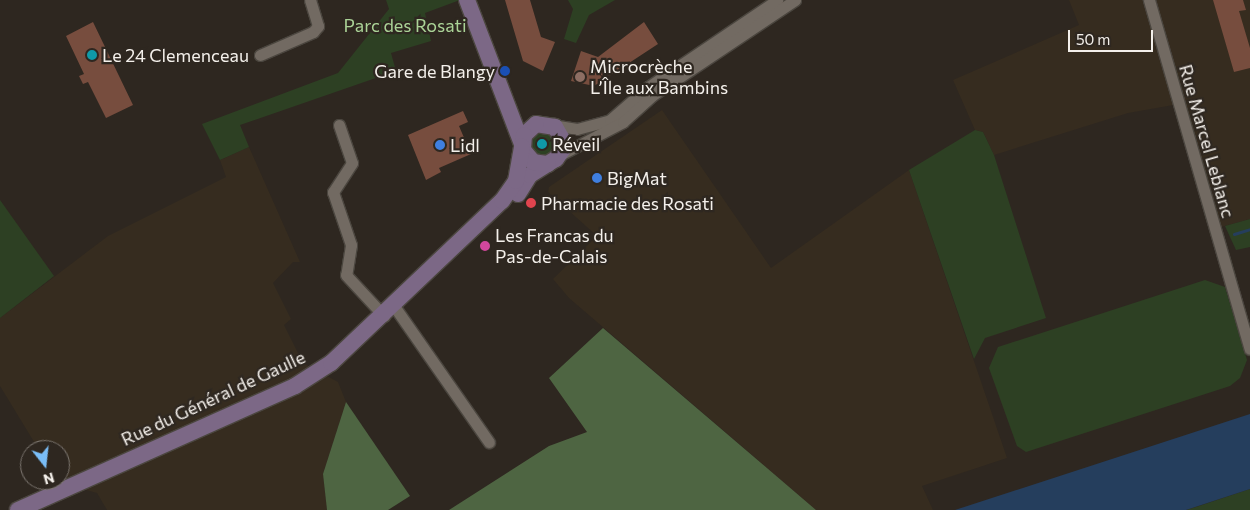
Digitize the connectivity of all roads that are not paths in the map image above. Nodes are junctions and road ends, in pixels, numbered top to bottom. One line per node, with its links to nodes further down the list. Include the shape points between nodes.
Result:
1 (310, 0): 8 (street, via 318,26 313,32)
2 (467, 0): 7 (street)
3 (476, 0): 7 (street)
4 (777, 0): 10 (street, via 641,92 610,120 577,128)
5 (795, 0): 13 (street, via 653,95 623,122)
6 (1148, 0): 16 (street, Rue Marcel Leblanc)
7 (481, 39): 9 (street)
8 (260, 55)
9 (504, 96): 10 (street, via 524,116); 12 (street)
10 (546, 124): 12 (street, via 528,130); 13 (street, via 561,135)
11 (339, 125): 15 (street, via 352,162 333,192 352,245 346,275)
12 (522, 146): 13 (street, via 532,162); 14 (street, Rue du Général de Gaulle, via 515,185)
13 (554, 159): 14 (street, Rue du Général de Gaulle, via 530,175 512,201)
14 (473, 233): 15 (street, Rue du Général de Gaulle)
15 (389, 311): 17 (street); 18 (street, Rue du Général de Gaulle, via 340,356 300,383)
16 (1250, 349)
17 (490, 442)
18 (18, 510)

